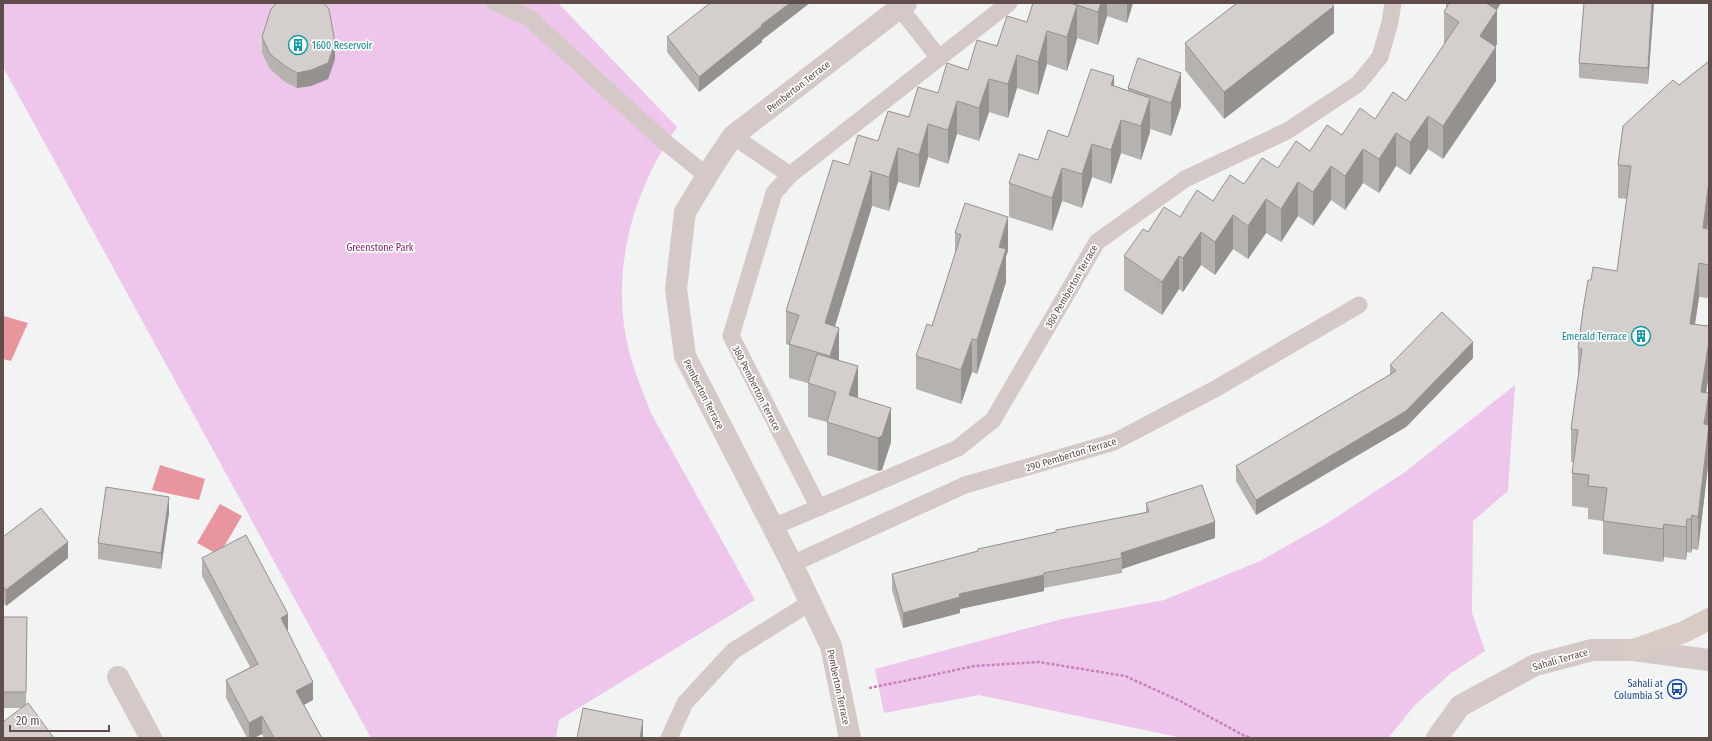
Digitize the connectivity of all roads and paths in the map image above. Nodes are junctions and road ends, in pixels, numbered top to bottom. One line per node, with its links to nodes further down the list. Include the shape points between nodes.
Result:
1 (495, 3): 8 (lane, via 528,16 659,137)
2 (1009, 3): 5 (lane, 380 Pemberton Terrace)
3 (1393, 3): 10 (lane, 380 Pemberton Terrace, via 1380,57 1358,84 1287,131 1185,179 1097,242 993,420 958,448)
4 (903, 5): 5 (lane); 6 (street, Pemberton Terrace)
5 (938, 58): 7 (lane, 380 Pemberton Terrace)
6 (733, 136): 7 (lane); 8 (street, Pemberton Terrace)
7 (790, 175): 10 (lane, 380 Pemberton Terrace, via 774,193 731,336)
8 (707, 176): 11 (street, Pemberton Terrace, via 685,212 676,289 685,356)
9 (1359, 305): 12 (lane, 290 Pemberton Terrace, via 1215,389 1114,442 965,485)
10 (819, 508): 11 (lane, 380 Pemberton Terrace)
11 (773, 528): 12 (street, Pemberton Terrace)
12 (792, 564): 13 (street, Pemberton Terrace)
13 (811, 602): 18 (street, Pemberton Terrace, via 832,646); 20 (lane, via 733,651 685,703)
14 (1709, 619): 15 (main road, via 1684,632)
15 (1633, 650): 16 (street, Sahali Terrace); 23 (street, Sahali Terrace, via 1592,650 1535,665 1460,706)
16 (1709, 660)
17 (118, 677): 19 (street)
18 (841, 693): 21 (street, Pemberton Terrace); 22 (path, via 974,666 1039,662 1125,676)
19 (151, 738)
20 (668, 738)
21 (850, 738)
22 (1251, 738)
23 (1437, 738)

